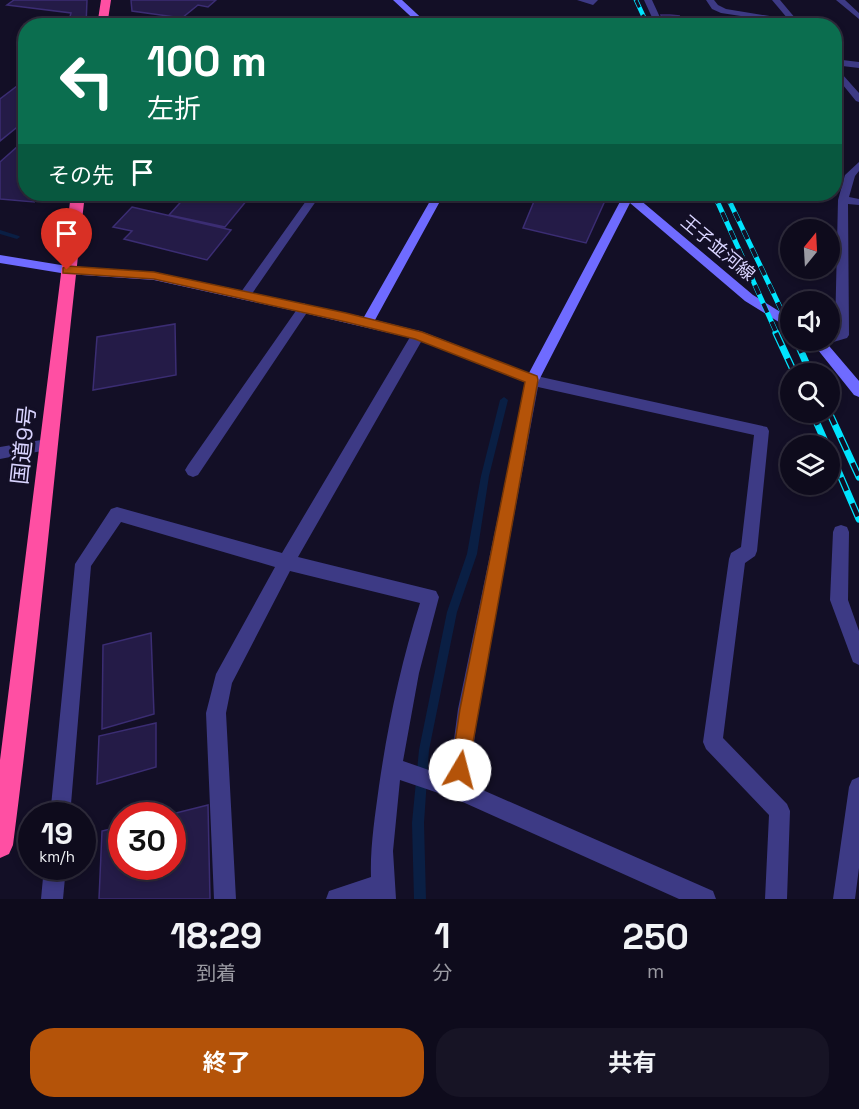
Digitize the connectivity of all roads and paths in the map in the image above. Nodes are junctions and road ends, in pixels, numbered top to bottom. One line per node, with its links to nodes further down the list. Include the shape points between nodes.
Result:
1 (106, 0): 10 (highway)
2 (397, 0): 11 (street)
3 (581, 0): 4 (street)
4 (594, 0)
5 (648, 0): 12 (street)
6 (710, 0): 13 (street, via 724,11)
7 (776, 0): 14 (street)
8 (840, 0): 9 (street)
9 (859, 17)
10 (103, 18)
11 (417, 18)
12 (656, 18)
13 (763, 18)
14 (791, 18)
15 (842, 63): 16 (street)
16 (859, 65)
17 (842, 78): 18 (street)
18 (859, 99)
19 (859, 165): 20 (street, via 850,175)
20 (843, 200): 26 (street); 34 (street)
21 (77, 201): 28 (highway, 国道9号)
22 (311, 201): 29 (street)
23 (435, 201): 32 (street)
24 (624, 201): 36 (street)
25 (636, 201): 31 (street, 王子並河線, via 749,298)
26 (859, 202)
27 (0, 259): 28 (street)
28 (67, 270): 29 (street, via 154,276); 38 (highway, 国道9号)
29 (245, 295): 30 (street)
30 (304, 308): 32 (street); 40 (street)
31 (780, 318)
32 (367, 323): 33 (street)
33 (418, 335): 36 (street); 42 (street)
34 (840, 336)
35 (826, 351): 37 (street)
36 (532, 380): 46 (street, via 468,709); 55 (street, via 762,431 749,551 737,560 713,742 780,811)
37 (859, 391)
38 (47, 445): 39 (street); 48 (highway, 国道9号, via 24,671)
39 (0, 453)
40 (193, 470)
41 (841, 532): 43 (street, via 838,600)
42 (286, 562): 44 (street, via 430,597 414,647); 47 (street, via 117,514 83,564); 52 (street, via 223,681 216,713)
43 (859, 656)
44 (392, 767): 46 (street); 50 (street, via 383,837)
45 (859, 787): 56 (street)
46 (458, 790): 54 (street)
47 (61, 802)
48 (0, 845)
49 (54, 880): 51 (street)
50 (384, 892): 53 (street)
51 (52, 899)
52 (225, 899)
53 (337, 899)
54 (705, 899)
55 (776, 899)
56 (844, 899)

